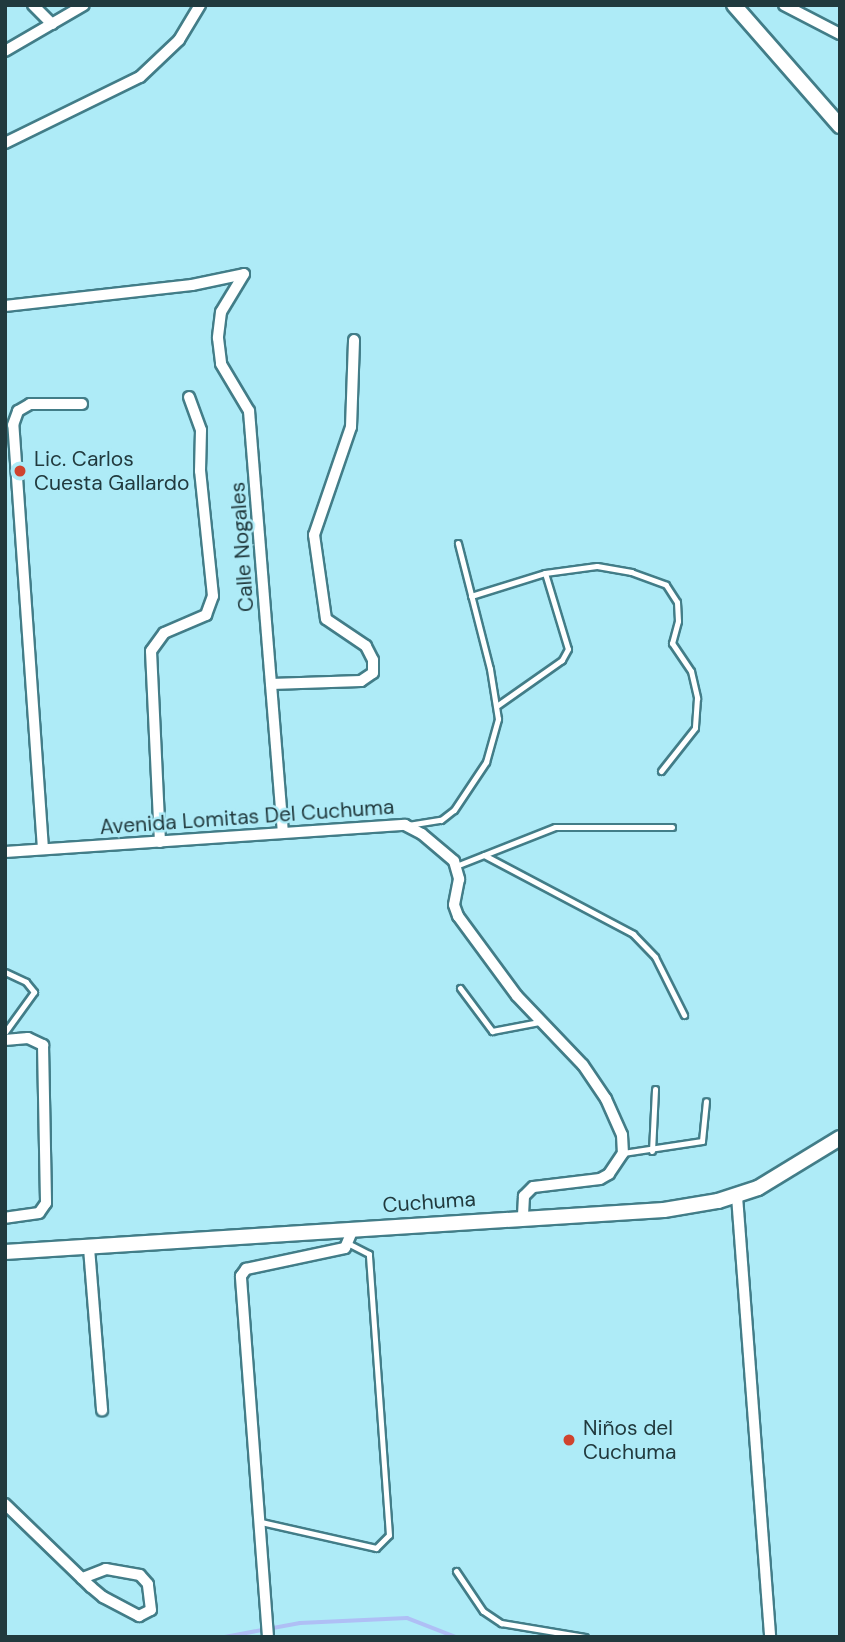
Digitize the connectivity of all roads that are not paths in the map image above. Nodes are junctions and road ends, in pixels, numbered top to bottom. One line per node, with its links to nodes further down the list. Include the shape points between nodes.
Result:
1 (33, 5): 6 (street)
2 (84, 5): 6 (street)
3 (200, 5): 10 (street, via 179,40 141,77)
4 (734, 5): 9 (street)
5 (784, 5): 7 (street)
6 (52, 24): 8 (street)
7 (840, 34)
8 (5, 51)
9 (840, 126)
10 (5, 143)
11 (5, 306): 19 (street, Calle Nogales, via 192,285 244,274 220,312 218,338 221,364 249,411)
12 (354, 340): 19 (street, via 351,427 314,535 326,619 366,646 373,673 361,681)
13 (190, 397): 25 (street, via 201,430 200,471 213,596 206,615 164,633 152,650)
14 (82, 404): 15 (street, via 30,404)
15 (9, 424): 26 (street)
16 (458, 543): 18 (lane)
17 (545, 573): 18 (lane); 20 (lane, via 567,655); 21 (lane, via 597,566 631,572 666,585 677,602 672,643 691,671 697,698 695,728)
18 (471, 596): 20 (lane)
19 (271, 684): 24 (street, Calle Nogales)
20 (498, 705): 22 (lane, via 486,762 454,810 441,820)
21 (661, 771)
22 (405, 825): 24 (street, Avenida Lomitas Del Cuchuma); 29 (street, Avenida Lomitas Del Cuchuma, via 448,855)
23 (672, 827): 28 (lane, via 555,827)
24 (283, 832): 25 (street, Avenida Lomitas Del Cuchuma)
25 (160, 842): 26 (street, Avenida Lomitas Del Cuchuma)
26 (43, 849): 27 (street, Avenida Lomitas Del Cuchuma)
27 (5, 852)
28 (484, 855): 29 (lane); 32 (lane, via 633,934 655,957)
29 (456, 866): 33 (street, via 458,916)
30 (5, 972): 34 (lane, via 26,982 34,992)
31 (460, 988): 33 (lane, via 492,1031)
32 (684, 1015)
33 (542, 1022): 40 (street, via 596,1083 614,1115)
34 (5, 1032)
35 (5, 1040): 43 (street, via 28,1038 43,1045 46,1203 39,1213)
36 (655, 1089): 39 (lane)
37 (706, 1101): 39 (lane, via 702,1140)
38 (840, 1138): 41 (street, Cuchuma)
39 (652, 1150): 40 (lane)
40 (623, 1153): 42 (street, via 615,1168 600,1179 533,1187 524,1196)
41 (737, 1196): 42 (street, Cuchuma, via 664,1210); 55 (street)
42 (523, 1216): 44 (street, Cuchuma)
43 (5, 1218)
44 (353, 1228): 45 (street); 46 (street, Cuchuma)
45 (349, 1244): 50 (street, via 246,1269 241,1276); 50 (lane, via 369,1254 389,1535 376,1548)
46 (89, 1248): 47 (street, Cuchuma); 48 (street)
47 (5, 1252)
48 (102, 1410)
49 (5, 1504): 52 (street)
50 (261, 1522): 53 (street)
51 (456, 1571): 54 (lane, via 483,1611 500,1623)
52 (82, 1578): 52 (street, via 128,1612 139,1616 150,1610 148,1584 140,1575 106,1569)
53 (268, 1637)
54 (585, 1637)
55 (770, 1637)

